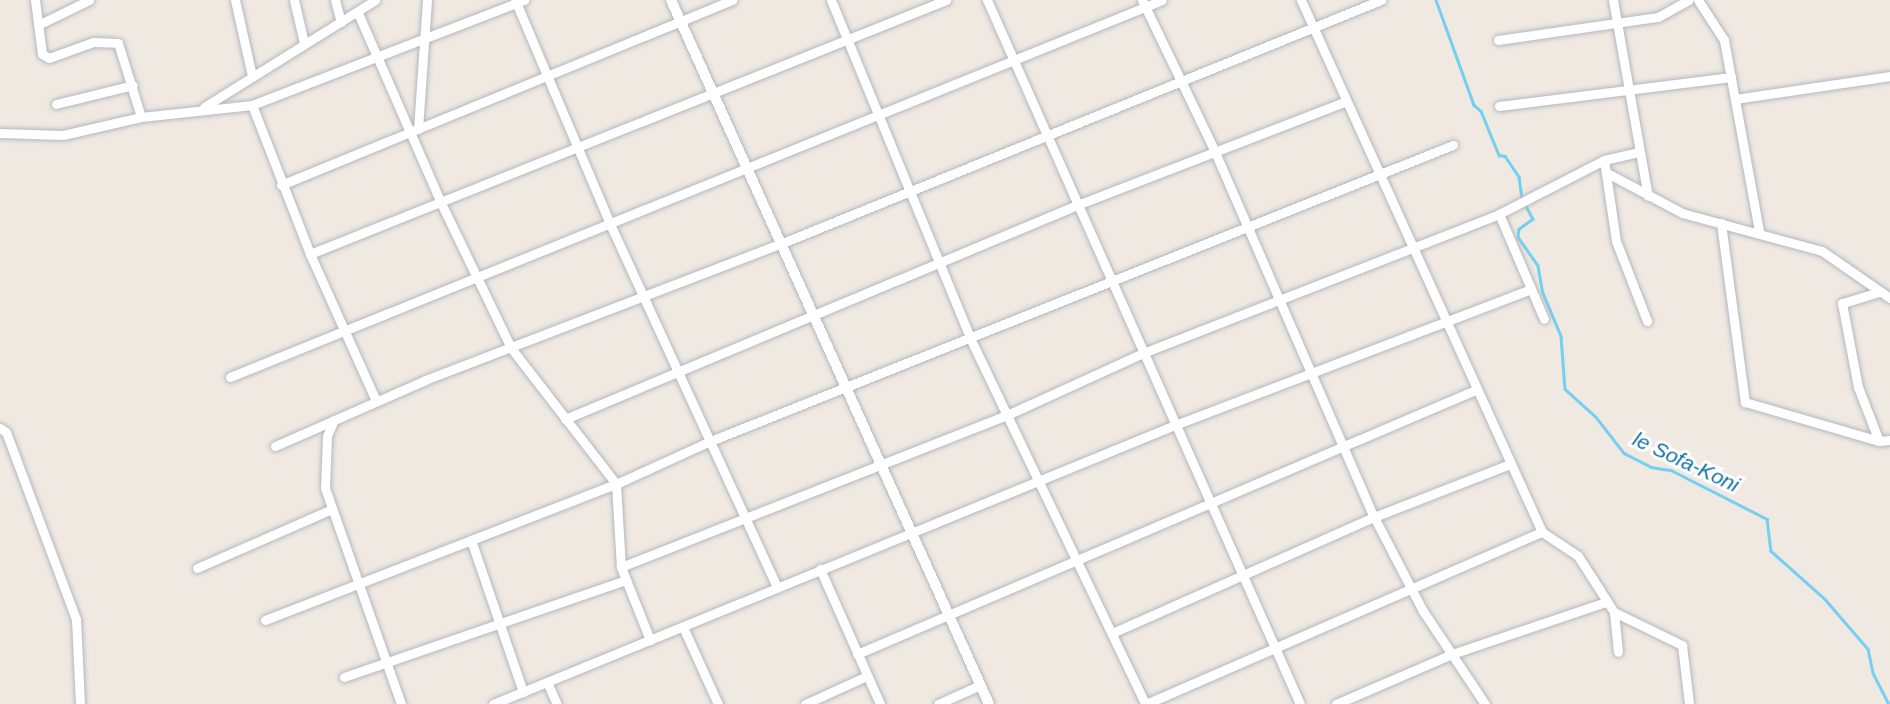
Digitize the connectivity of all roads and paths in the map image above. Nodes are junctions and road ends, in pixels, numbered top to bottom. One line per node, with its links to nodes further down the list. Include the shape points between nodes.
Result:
1 (35, 0): 25 (street)
2 (89, 0): 25 (street)
3 (234, 0): 33 (street)
4 (293, 0): 30 (street)
5 (335, 0): 23 (street)
6 (375, 0): 21 (street)
7 (427, 0): 28 (street)
8 (671, 0): 22 (street)
9 (733, 0): 22 (street)
10 (831, 0): 29 (street)
11 (946, 0): 29 (street)
12 (987, 0): 32 (street)
13 (1162, 0): 20 (street)
14 (1301, 0): 26 (street)
15 (1381, 0): 26 (street)
16 (1613, 0): 24 (street)
17 (1689, 0): 24 (street, via 1658,17)
18 (1698, 0): 36 (street, via 1724,40)
19 (518, 1): 28 (street); 34 (street)
20 (1144, 4): 32 (street); 37 (street)
21 (358, 13): 23 (street); 31 (street)
22 (681, 21): 34 (street); 40 (street)
23 (341, 23): 30 (street)
24 (1616, 23): 27 (street); 39 (street)
25 (38, 25): 38 (street, via 42,54 48,58 93,42 118,43)
26 (1314, 27): 37 (street); 42 (street)
27 (1498, 40)
28 (425, 41): 31 (street); 49 (street)
29 (848, 41): 40 (street); 47 (street)
30 (304, 43): 33 (street)
31 (377, 56): 44 (street); 49 (street)
32 (1013, 60): 47 (street); 51 (street)
33 (252, 76): 46 (street)
34 (548, 76): 49 (street); 53 (street)
35 (1890, 76): 41 (street)
36 (1731, 77): 39 (street); 41 (street)
37 (1180, 80): 51 (street); 54 (street)
38 (133, 85): 43 (street); 48 (street)
39 (1628, 90): 45 (street); 55 (street)
40 (714, 95): 53 (street); 57 (street)
41 (1735, 99): 69 (street)
42 (1346, 101): 54 (street); 58 (street)
43 (56, 104)
44 (252, 105): 46 (street); 60 (street)
45 (1499, 106)
46 (202, 108): 48 (street)
47 (879, 113): 57 (street); 61 (street)
48 (141, 117): 50 (street, via 63,135)
49 (415, 130): 60 (street); 63 (street)
50 (0, 133)
51 (1046, 133): 61 (street); 64 (street)
52 (1453, 145): 58 (street)
53 (579, 147): 63 (street); 67 (street)
54 (1215, 152): 64 (street); 68 (street)
55 (1638, 152): 56 (street); 62 (street)
56 (1604, 160): 59 (street); 65 (street)
57 (747, 169): 67 (street); 70 (street)
58 (1380, 173): 68 (street); 71 (street)
59 (1609, 174): 62 (street); 84 (street, via 1618,251)
60 (281, 185): 72 (street)
61 (911, 188): 70 (street); 73 (street)
62 (1648, 196): 66 (street)
63 (441, 203): 72 (street); 74 (street)
64 (1077, 205): 73 (street); 75 (street)
65 (1499, 214): 71 (street); 76 (street)
66 (1721, 223): 69 (street); 101 (street, via 1745,402)
67 (610, 224): 74 (street); 78 (street)
68 (1247, 225): 75 (street); 80 (street)
69 (1759, 231): 77 (street, via 1822,251)
70 (781, 244): 78 (street); 81 (street)
71 (1415, 248): 80 (street); 83 (street)
72 (310, 254): 85 (street)
73 (942, 260): 81 (street); 86 (street)
74 (478, 277): 85 (street); 87 (street)
75 (1112, 279): 86 (street); 88 (street)
76 (1531, 289): 82 (street); 83 (street)
77 (1879, 292): 79 (street); 101 (street, via 1842,303 1858,387)
78 (644, 296): 87 (street); 89 (street)
79 (1890, 298)
80 (1277, 300): 88 (street); 90 (street)
81 (813, 314): 89 (street); 92 (street)
82 (1544, 319)
83 (1444, 321): 90 (street); 93 (street)
84 (1647, 321)
85 (343, 329): 91 (street); 94 (street)
86 (971, 338): 92 (street); 95 (street)
87 (511, 348): 94 (street); 96 (street)
88 (1143, 353): 95 (street); 98 (street)
89 (676, 371): 96 (street); 102 (street)
90 (1309, 372): 98 (street); 103 (street)
91 (230, 377)
92 (846, 387): 102 (street); 105 (street)
93 (1475, 390): 103 (street); 106 (street)
94 (376, 401): 97 (street)
95 (1007, 415): 105 (street); 107 (street)
96 (565, 419): 108 (street)
97 (334, 420): 104 (street); 110 (street, via 327,436 325,488)
98 (1175, 425): 107 (street); 109 (street)
99 (0, 428): 143 (street, via 6,432 76,618)
100 (1890, 440): 101 (street)
101 (1879, 441)
102 (708, 442): 108 (street); 111 (street)
103 (1341, 444): 109 (street); 112 (street)
104 (275, 446)
105 (880, 462): 111 (street); 113 (street)
106 (1510, 464): 112 (street); 114 (street)
107 (1038, 482): 113 (street); 116 (street)
108 (616, 484): 115 (street); 117 (street)
109 (1210, 501): 116 (street); 120 (street)
110 (332, 509): 118 (street); 122 (street)
111 (743, 516): 117 (street); 123 (street)
112 (1374, 517): 120 (street); 124 (street)
113 (911, 531): 119 (street); 127 (street)
114 (1542, 532): 124 (street); 125 (street, via 1578,556)
115 (471, 540): 122 (street); 129 (street)
116 (1075, 559): 127 (street); 131 (street)
117 (621, 567): 121 (street)
118 (197, 568)
119 (820, 569): 123 (street); 135 (street)
120 (1242, 575): 131 (street); 133 (street)
121 (626, 580): 129 (street); 132 (street)
122 (359, 583): 128 (street); 137 (street)
123 (777, 587): 130 (street)
124 (1410, 587): 133 (street); 136 (street)
125 (1606, 602): 126 (street); 136 (street)
126 (1614, 611): 134 (street); 156 (street, via 1682,645)
127 (948, 614): 135 (street); 141 (street)
128 (265, 620)
129 (500, 624): 137 (street); 142 (street)
130 (683, 626): 132 (street); 147 (street)
131 (1112, 633): 152 (street)
132 (650, 640): 140 (street)
133 (1277, 648): 152 (street); 153 (street)
134 (1618, 652)
135 (857, 654): 138 (street)
136 (1452, 654): 154 (street); 155 (street)
137 (387, 663): 139 (street); 144 (street)
138 (867, 676): 148 (street); 149 (street)
139 (344, 677)
140 (547, 682): 142 (street); 146 (street)
141 (981, 685): 150 (street); 151 (street)
142 (523, 692): 145 (street)
143 (80, 704)
144 (401, 704)
145 (493, 704)
146 (557, 704)
147 (718, 704)
148 (805, 704)
149 (880, 704)
150 (938, 704)
151 (989, 704)
152 (1145, 704)
153 (1300, 704)
154 (1336, 704)
155 (1485, 704)
156 (1689, 704)

